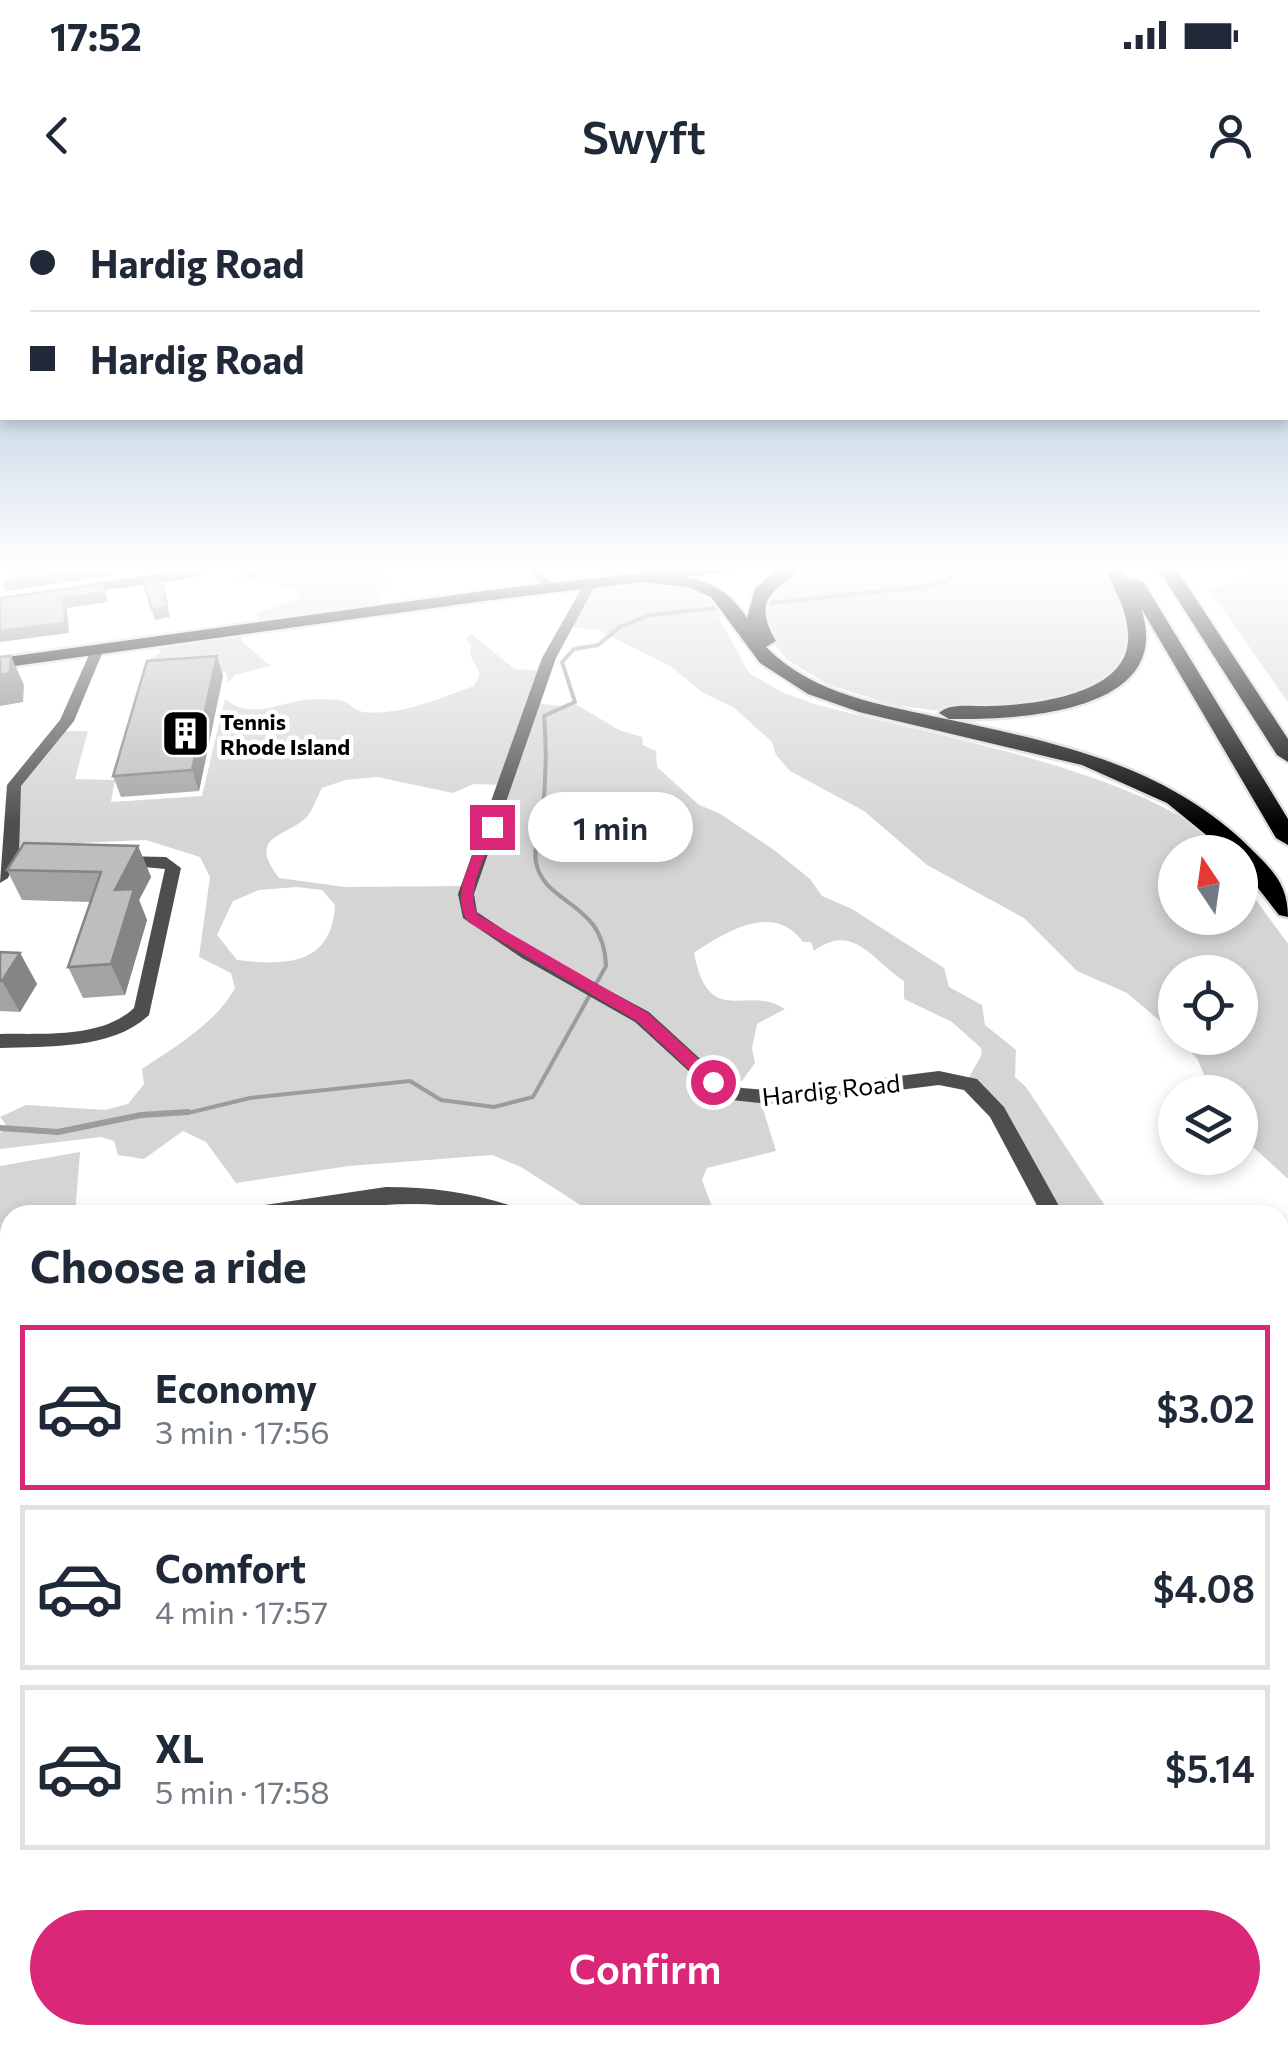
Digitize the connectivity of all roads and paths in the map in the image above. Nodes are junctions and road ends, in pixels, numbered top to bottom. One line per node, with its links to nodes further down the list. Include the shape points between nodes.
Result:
1 (67, 653): 10 (main road)
2 (96, 653): 13 (street, via 67,722)
3 (554, 653): 21 (street, Hardig Road, via 465,904 476,922 659,1029 713,1082 738,1095 770,1099 939,1078 970,1084 998,1112)
4 (760, 653): 17 (highway, via 799,682 859,706 1059,751 1131,775 1203,814 1230,837)
5 (779, 653): 6 (highway, via 854,694 968,714 1046,707 1091,693 1121,675)
6 (1136, 653)
7 (1177, 653): 14 (highway)
8 (1221, 653): 12 (highway)
9 (1233, 653): 11 (highway)
10 (0, 662)
11 (1288, 721)
12 (1288, 756)
13 (7, 785): 16 (street, via 19,858)
14 (1288, 838)
15 (98, 860): 18 (street, via 166,862 173,868 143,1011 111,1031)
16 (0, 878)
17 (1288, 909)
18 (0, 1041)
19 (304, 1205): 20 (street, via 414,1195)
20 (481, 1205)
21 (1048, 1205)

